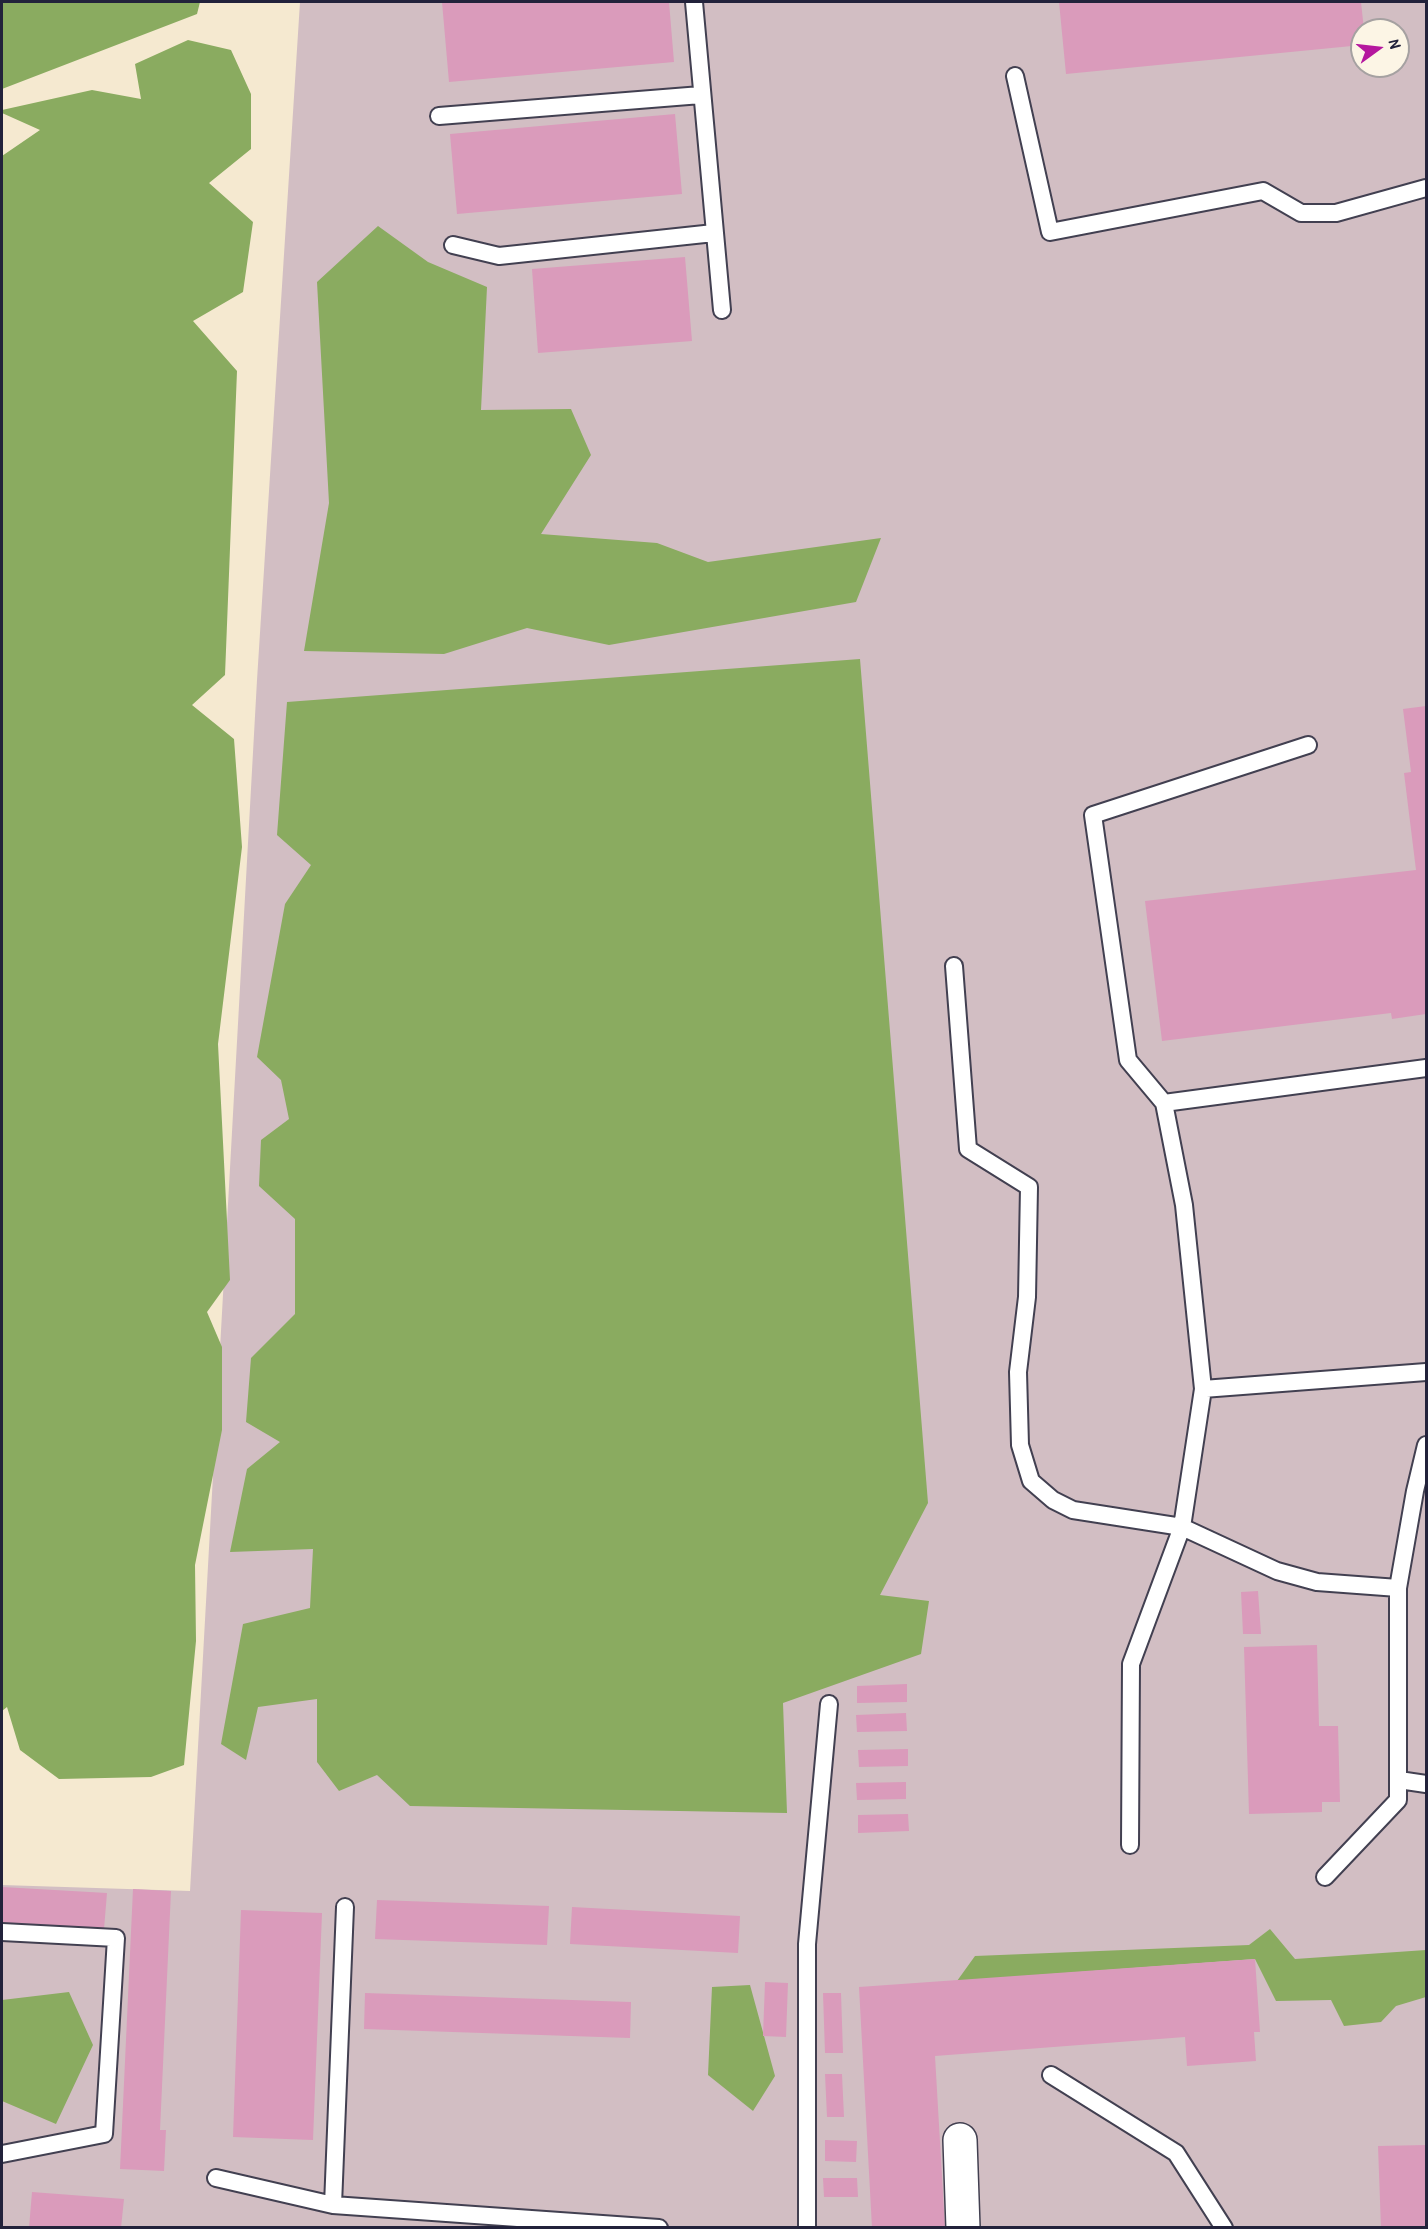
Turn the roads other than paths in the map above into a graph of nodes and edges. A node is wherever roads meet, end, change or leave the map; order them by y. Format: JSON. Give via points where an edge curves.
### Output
{"nodes":[{"id":1,"x":694,"y":2,"type":"edge"},
{"id":2,"x":1016,"y":76,"type":"dead end"},
{"id":3,"x":701,"y":95,"type":"junction"},
{"id":4,"x":439,"y":116,"type":"dead end"},
{"id":5,"x":1426,"y":188,"type":"edge"},
{"id":6,"x":714,"y":233,"type":"junction"},
{"id":7,"x":453,"y":245,"type":"dead end"},
{"id":8,"x":722,"y":310,"type":"dead end"},
{"id":9,"x":1308,"y":745,"type":"dead end"},
{"id":10,"x":954,"y":966,"type":"dead end"},
{"id":11,"x":1426,"y":1068,"type":"edge"},
{"id":12,"x":1164,"y":1103,"type":"junction"},
{"id":13,"x":1426,"y":1372,"type":"edge"},
{"id":14,"x":1203,"y":1389,"type":"junction"},
{"id":15,"x":1426,"y":1445,"type":"edge"},
{"id":16,"x":1182,"y":1527,"type":"junction"},
{"id":17,"x":1398,"y":1588,"type":"junction"},
{"id":18,"x":829,"y":1704,"type":"dead end"},
{"id":19,"x":1399,"y":1780,"type":"junction"},
{"id":20,"x":1426,"y":1784,"type":"edge"},
{"id":21,"x":1130,"y":1845,"type":"dead end"},
{"id":22,"x":1325,"y":1877,"type":"dead end"},
{"id":23,"x":345,"y":1906,"type":"dead end"},
{"id":24,"x":2,"y":1932,"type":"edge"},
{"id":25,"x":1052,"y":2075,"type":"dead end"},
{"id":26,"x":960,"y":2140,"type":"dead end"},
{"id":27,"x":2,"y":2154,"type":"edge"},
{"id":28,"x":216,"y":2178,"type":"dead end"},
{"id":29,"x":333,"y":2205,"type":"junction"},
{"id":30,"x":659,"y":2228,"type":"edge"},
{"id":31,"x":807,"y":2228,"type":"edge"},
{"id":32,"x":963,"y":2228,"type":"edge"},
{"id":33,"x":1224,"y":2228,"type":"edge"}],
"edges":[{"from":1,"to":3,"type":"lane"},
{"from":2,"to":5,"type":"lane","via":[[1050,232],[1263,191],[1301,213],[1336,213]]},
{"from":3,"to":4,"type":"lane"},
{"from":3,"to":6,"type":"lane"},
{"from":6,"to":7,"type":"lane","via":[[499,256]]},
{"from":6,"to":8,"type":"lane"},
{"from":9,"to":12,"type":"lane","via":[[1093,815],[1128,1059]]},
{"from":10,"to":16,"type":"lane","via":[[968,1149],[1029,1187],[1027,1297],[1018,1372],[1020,1445],[1031,1481],[1053,1500],[1073,1510]]},
{"from":11,"to":12,"type":"lane"},
{"from":12,"to":14,"type":"lane","via":[[1184,1205]]},
{"from":13,"to":14,"type":"lane"},
{"from":14,"to":16,"type":"lane"},
{"from":15,"to":17,"type":"lane"},
{"from":16,"to":17,"type":"lane","via":[[1277,1571],[1317,1582]]},
{"from":16,"to":21,"type":"lane","via":[[1131,1664]]},
{"from":17,"to":19,"type":"lane"},
{"from":18,"to":31,"type":"lane","via":[[807,1944]]},
{"from":19,"to":20,"type":"lane"},
{"from":19,"to":22,"type":"lane","via":[[1398,1800]]},
{"from":23,"to":29,"type":"lane"},
{"from":24,"to":27,"type":"lane","via":[[116,1938],[104,2134]]},
{"from":25,"to":33,"type":"lane","via":[[1176,2153]]},
{"from":26,"to":32,"type":"street"},
{"from":28,"to":29,"type":"lane"},
{"from":29,"to":30,"type":"lane"}]}
